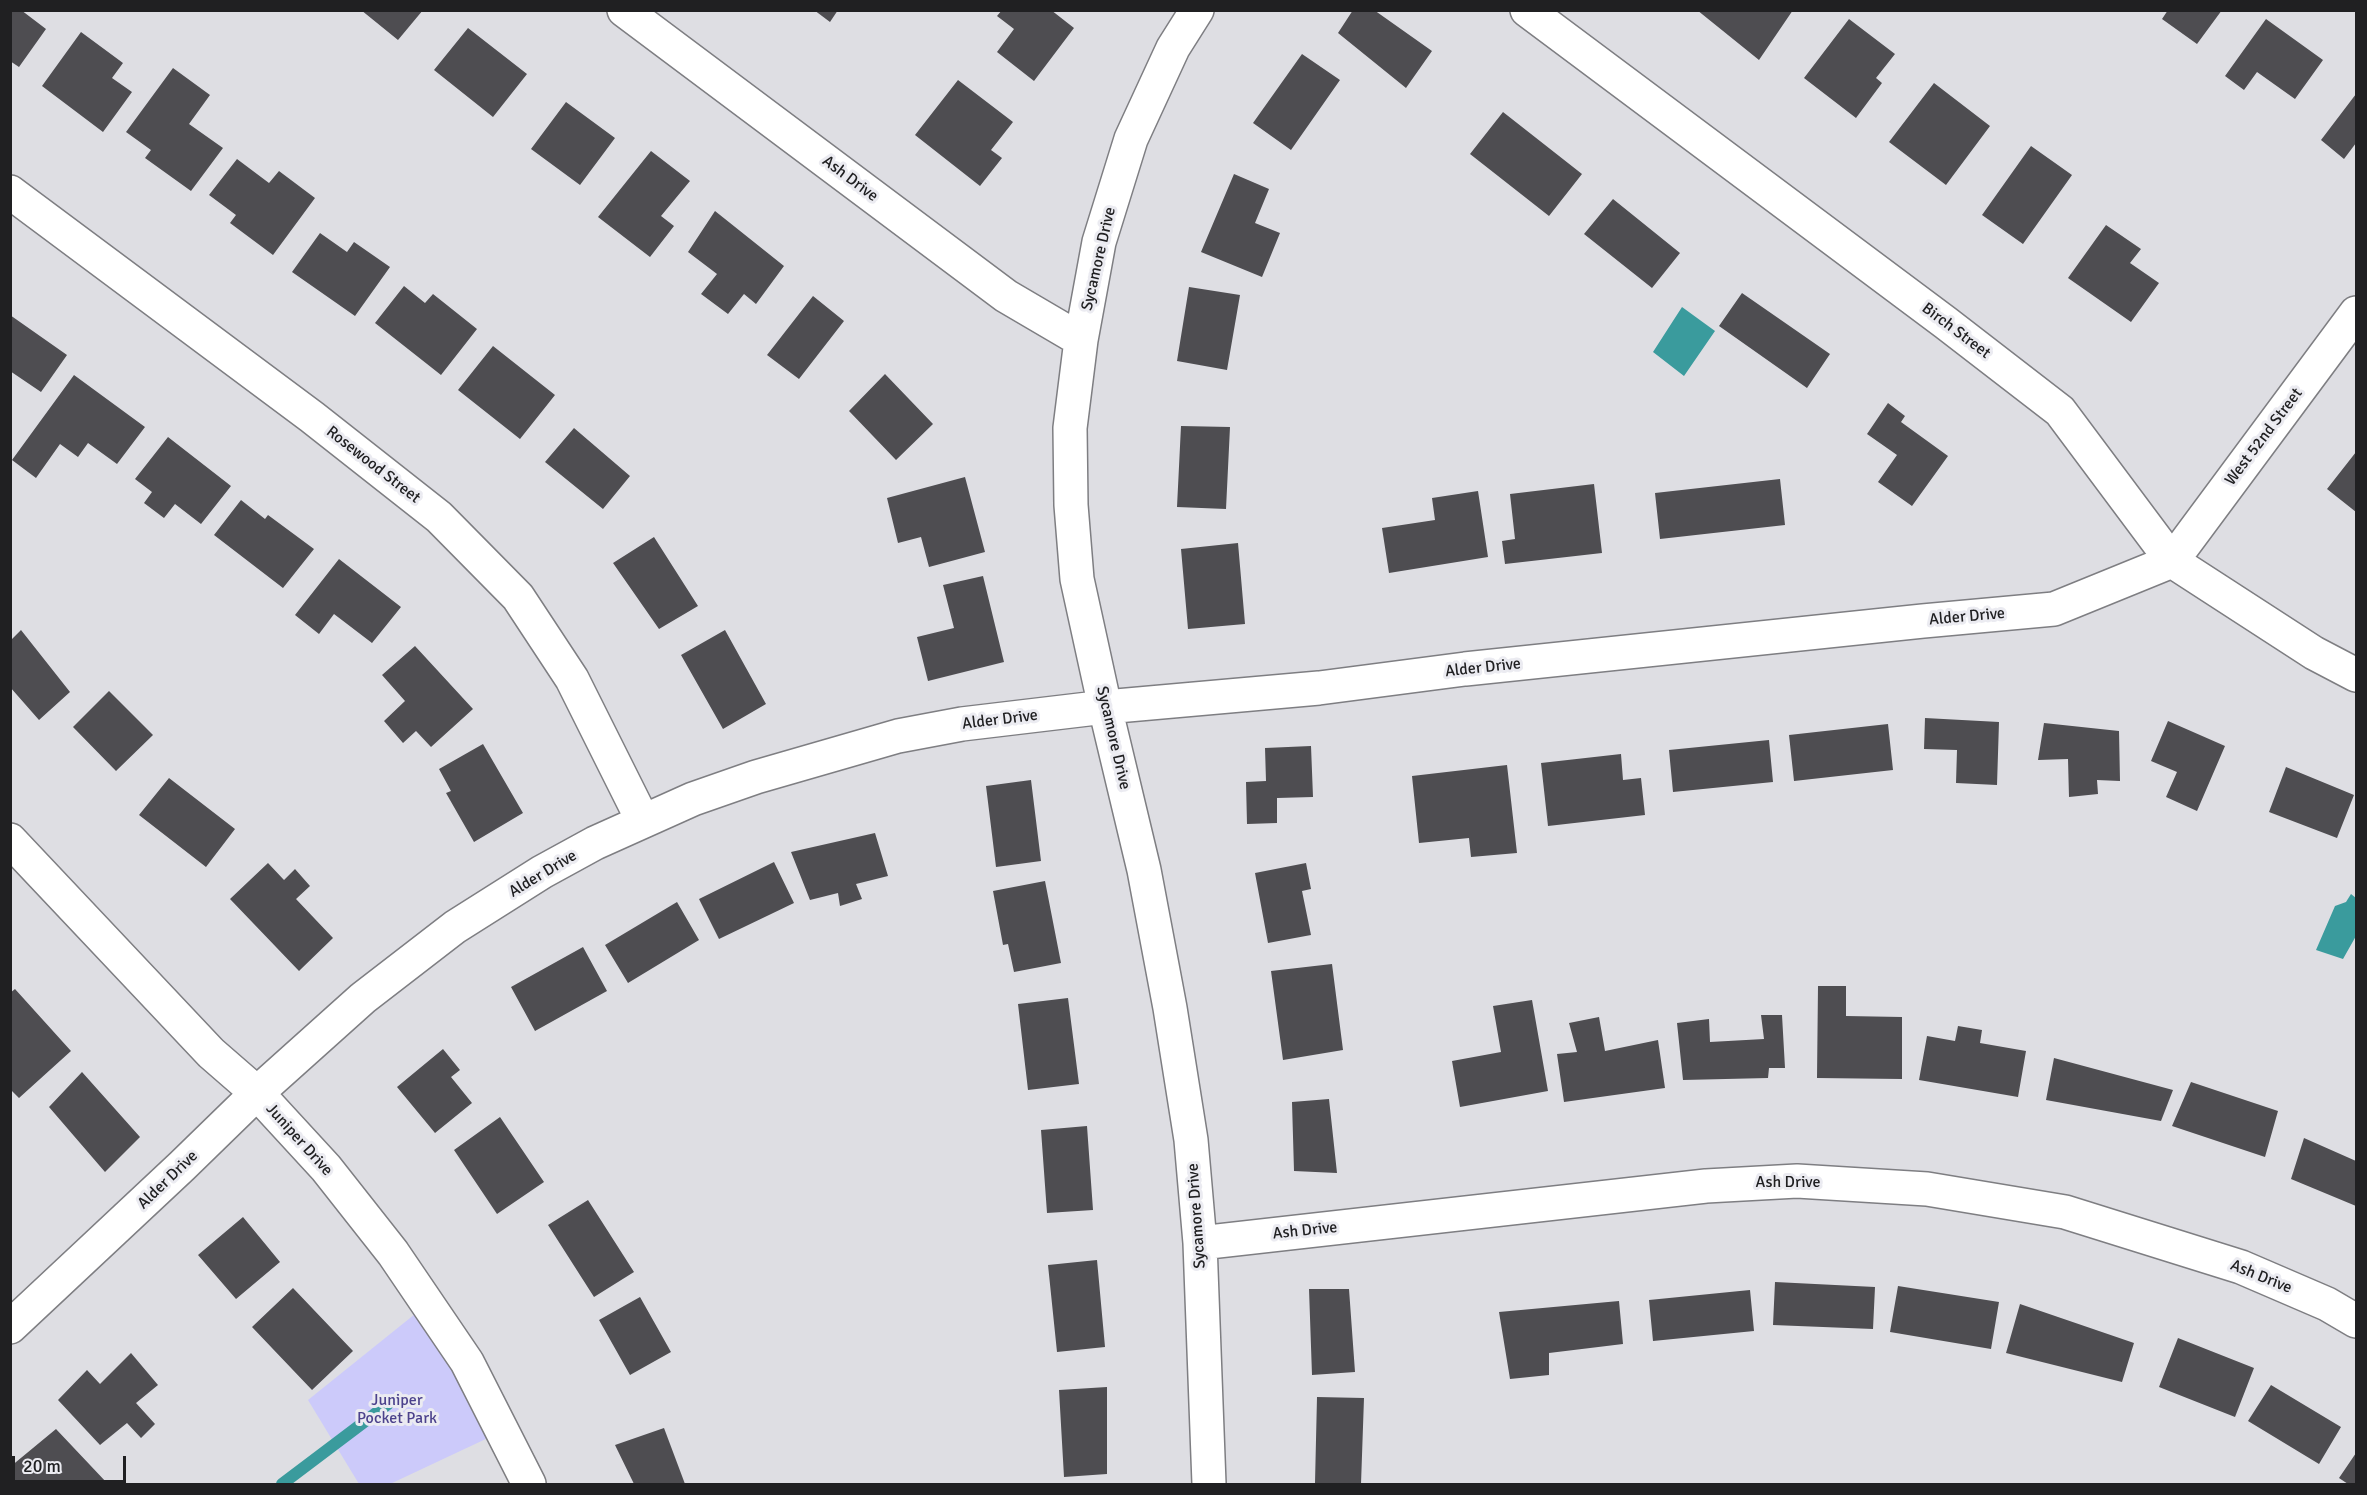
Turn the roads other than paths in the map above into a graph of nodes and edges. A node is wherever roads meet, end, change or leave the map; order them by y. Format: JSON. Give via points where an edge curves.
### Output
{"nodes":[{"id":1,"x":624,"y":10,"type":"edge"},
{"id":2,"x":1197,"y":10,"type":"edge"},
{"id":3,"x":1527,"y":10,"type":"edge"},
{"id":4,"x":10,"y":192,"type":"edge"},
{"id":5,"x":2356,"y":313,"type":"edge"},
{"id":6,"x":1081,"y":340,"type":"junction"},
{"id":7,"x":2172,"y":561,"type":"junction"},
{"id":8,"x":2356,"y":675,"type":"edge"},
{"id":9,"x":1105,"y":707,"type":"junction"},
{"id":10,"x":644,"y":821,"type":"junction"},
{"id":11,"x":10,"y":840,"type":"edge"},
{"id":12,"x":256,"y":1093,"type":"junction"},
{"id":13,"x":1200,"y":1243,"type":"junction"},
{"id":14,"x":2356,"y":1322,"type":"edge"},
{"id":15,"x":10,"y":1327,"type":"edge"},
{"id":16,"x":529,"y":1485,"type":"edge"},
{"id":17,"x":1209,"y":1485,"type":"edge"}],
"edges":[{"from":1,"to":6,"type":"street","name":"Ash Drive","via":[[1006,296]]},
{"from":2,"to":6,"type":"street","name":"Sycamore Drive","via":[[1173,48],[1131,139],[1100,242]]},
{"from":3,"to":7,"type":"street","name":"Birch Street","via":[[2060,411]]},
{"from":4,"to":10,"type":"street","name":"Rosewood Street","via":[[440,517],[518,597],[572,678]]},
{"from":5,"to":7,"type":"street","name":"West 52nd Street"},
{"from":6,"to":9,"type":"street","name":"Sycamore Drive","via":[[1070,428],[1071,505],[1077,579]]},
{"from":7,"to":8,"type":"street","name":"Birch Street","via":[[2314,653]]},
{"from":7,"to":9,"type":"street","name":"Alder Drive","via":[[2054,609],[1319,688]]},
{"from":9,"to":10,"type":"street","name":"Alder Drive","via":[[962,724],[898,736],[756,777]]},
{"from":9,"to":13,"type":"street","name":"Sycamore Drive","via":[[1144,870],[1170,1008],[1191,1140]]},
{"from":10,"to":12,"type":"street","name":"Alder Drive","via":[[542,872],[455,927],[363,998]]},
{"from":11,"to":12,"type":"street","name":"Juniper Drive","via":[[211,1053]]},
{"from":12,"to":15,"type":"street","name":"Alder Drive"},
{"from":12,"to":16,"type":"street","name":"Juniper Drive","via":[[326,1168],[393,1253],[467,1362]]},
{"from":13,"to":14,"type":"street","name":"Ash Drive","via":[[1706,1186],[1797,1181],[1927,1189],[2065,1212],[2241,1267],[2327,1304]]},
{"from":13,"to":17,"type":"street","name":"Sycamore Drive"}]}
